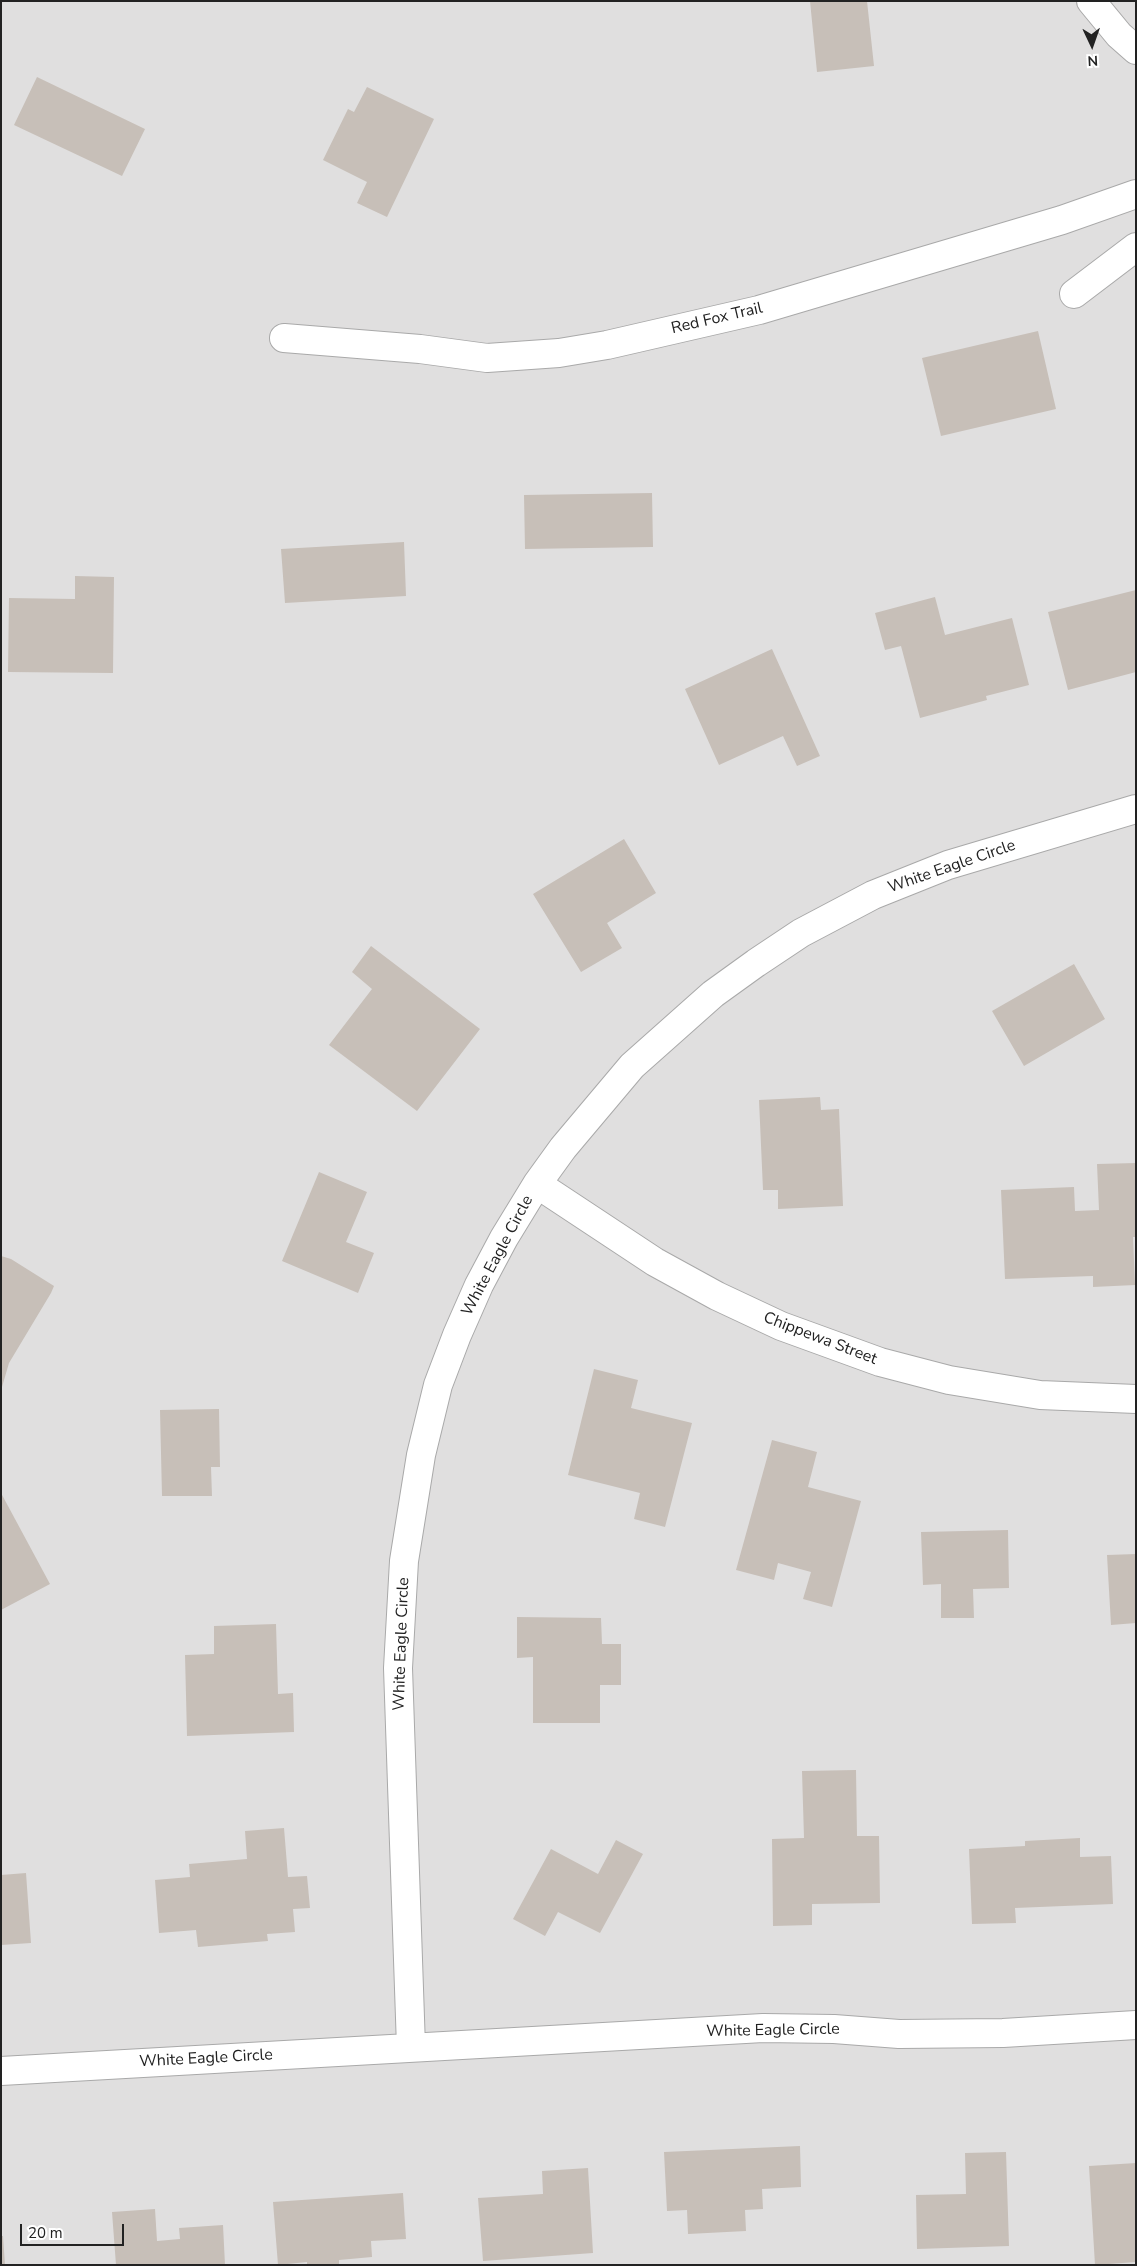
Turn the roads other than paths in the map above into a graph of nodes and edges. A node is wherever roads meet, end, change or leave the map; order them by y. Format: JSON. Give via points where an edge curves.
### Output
{"nodes":[{"id":1,"x":1091,"y":1,"type":"edge"},
{"id":2,"x":1136,"y":50,"type":"edge"},
{"id":3,"x":1136,"y":194,"type":"edge"},
{"id":4,"x":1136,"y":247,"type":"edge"},
{"id":5,"x":1074,"y":294,"type":"dead end"},
{"id":6,"x":284,"y":338,"type":"dead end"},
{"id":7,"x":1136,"y":810,"type":"edge"},
{"id":8,"x":537,"y":1184,"type":"junction"},
{"id":9,"x":1136,"y":1399,"type":"edge"},
{"id":10,"x":1136,"y":2025,"type":"edge"},
{"id":11,"x":411,"y":2047,"type":"junction"},
{"id":12,"x":1,"y":2071,"type":"edge"}],
"edges":[{"from":1,"to":2,"type":"street"},
{"from":3,"to":6,"type":"street","name":"Red Fox Trail","via":[[1062,220],[758,310],[569,352],[487,358]]},
{"from":4,"to":5,"type":"street"},
{"from":7,"to":8,"type":"street","name":"White Eagle Circle","via":[[948,865],[873,895],[801,933],[713,994],[632,1066],[596,1106]]},
{"from":8,"to":9,"type":"street","name":"Chippewa Street","via":[[655,1262],[717,1296],[781,1326],[871,1359],[949,1380],[1040,1395]]},
{"from":8,"to":11,"type":"street","name":"White Eagle Circle","via":[[479,1285],[438,1385],[404,1561],[398,1668]]},
{"from":10,"to":11,"type":"street","name":"White Eagle Circle","via":[[1003,2033],[899,2034],[763,2028]]},
{"from":11,"to":12,"type":"street","name":"White Eagle Circle"}]}
